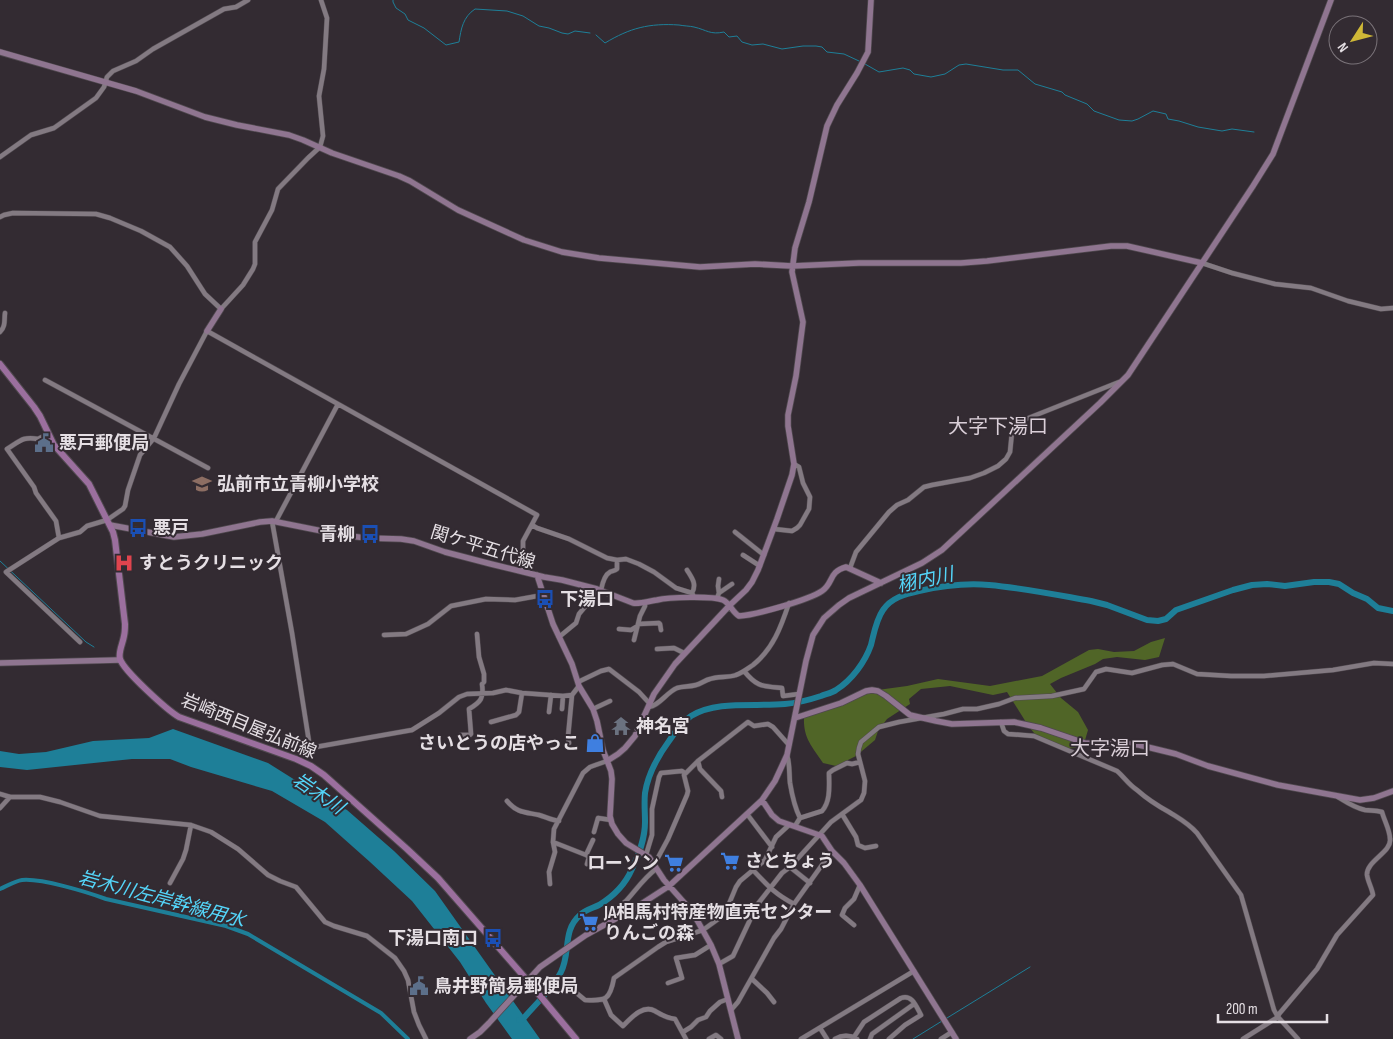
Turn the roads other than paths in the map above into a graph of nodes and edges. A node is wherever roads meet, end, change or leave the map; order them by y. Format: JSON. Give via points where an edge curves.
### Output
{"nodes":[{"id":1,"x":248,"y":0,"type":"edge"},
{"id":2,"x":321,"y":0,"type":"edge"},
{"id":3,"x":871,"y":0,"type":"edge"},
{"id":4,"x":1331,"y":0,"type":"edge"},
{"id":5,"x":0,"y":52,"type":"edge"},
{"id":6,"x":105,"y":82,"type":"junction"},
{"id":7,"x":320,"y":147,"type":"junction"},
{"id":8,"x":0,"y":157,"type":"edge"},
{"id":9,"x":0,"y":218,"type":"edge"},
{"id":10,"x":1202,"y":264,"type":"junction"},
{"id":11,"x":792,"y":266,"type":"junction"},
{"id":12,"x":1393,"y":308,"type":"edge"},
{"id":13,"x":221,"y":309,"type":"junction"},
{"id":14,"x":5,"y":313,"type":"dead end"},
{"id":15,"x":206,"y":331,"type":"junction"},
{"id":16,"x":0,"y":332,"type":"edge"},
{"id":17,"x":0,"y":364,"type":"edge"},
{"id":18,"x":46,"y":380,"type":"dead end"},
{"id":19,"x":1122,"y":381,"type":"junction"},
{"id":20,"x":338,"y":404,"type":"junction"},
{"id":21,"x":48,"y":434,"type":"junction"},
{"id":22,"x":154,"y":438,"type":"junction"},
{"id":23,"x":794,"y":464,"type":"junction"},
{"id":24,"x":208,"y":468,"type":"dead end"},
{"id":25,"x":274,"y":521,"type":"junction"},
{"id":26,"x":109,"y":522,"type":"junction"},
{"id":27,"x":532,"y":525,"type":"junction"},
{"id":28,"x":774,"y":529,"type":"junction"},
{"id":29,"x":735,"y":532,"type":"dead end"},
{"id":30,"x":59,"y":538,"type":"junction"},
{"id":31,"x":743,"y":555,"type":"dead end"},
{"id":32,"x":764,"y":555,"type":"junction"},
{"id":33,"x":618,"y":560,"type":"junction"},
{"id":34,"x":760,"y":566,"type":"junction"},
{"id":35,"x":850,"y":568,"type":"junction"},
{"id":36,"x":687,"y":570,"type":"dead end"},
{"id":37,"x":523,"y":572,"type":"junction"},
{"id":38,"x":537,"y":575,"type":"junction"},
{"id":39,"x":719,"y":579,"type":"dead end"},
{"id":40,"x":881,"y":583,"type":"junction"},
{"id":41,"x":732,"y":584,"type":"dead end"},
{"id":42,"x":599,"y":590,"type":"junction"},
{"id":43,"x":543,"y":595,"type":"junction"},
{"id":44,"x":693,"y":595,"type":"junction"},
{"id":45,"x":718,"y":595,"type":"junction"},
{"id":46,"x":645,"y":602,"type":"junction"},
{"id":47,"x":789,"y":603,"type":"junction"},
{"id":48,"x":730,"y":605,"type":"junction"},
{"id":49,"x":638,"y":625,"type":"junction"},
{"id":50,"x":619,"y":629,"type":"dead end"},
{"id":51,"x":661,"y":630,"type":"dead end"},
{"id":52,"x":477,"y":634,"type":"dead end"},
{"id":53,"x":384,"y":635,"type":"dead end"},
{"id":54,"x":559,"y":636,"type":"junction"},
{"id":55,"x":634,"y":640,"type":"dead end"},
{"id":56,"x":80,"y":642,"type":"dead end"},
{"id":57,"x":657,"y":649,"type":"dead end"},
{"id":58,"x":684,"y":653,"type":"junction"},
{"id":59,"x":120,"y":660,"type":"junction"},
{"id":60,"x":0,"y":663,"type":"edge"},
{"id":61,"x":1393,"y":664,"type":"edge"},
{"id":62,"x":744,"y":671,"type":"junction"},
{"id":63,"x":578,"y":684,"type":"junction"},
{"id":64,"x":522,"y":693,"type":"junction"},
{"id":65,"x":483,"y":694,"type":"junction"},
{"id":66,"x":551,"y":695,"type":"junction"},
{"id":67,"x":572,"y":695,"type":"junction"},
{"id":68,"x":563,"y":696,"type":"junction"},
{"id":69,"x":799,"y":696,"type":"junction"},
{"id":70,"x":610,"y":700,"type":"dead end"},
{"id":71,"x":649,"y":706,"type":"junction"},
{"id":72,"x":593,"y":708,"type":"junction"},
{"id":73,"x":562,"y":709,"type":"dead end"},
{"id":74,"x":549,"y":712,"type":"dead end"},
{"id":75,"x":795,"y":718,"type":"junction"},
{"id":76,"x":921,"y":718,"type":"junction"},
{"id":77,"x":491,"y":722,"type":"dead end"},
{"id":78,"x":1001,"y":722,"type":"junction"},
{"id":79,"x":461,"y":735,"type":"dead end"},
{"id":80,"x":569,"y":743,"type":"dead end"},
{"id":81,"x":789,"y":745,"type":"junction"},
{"id":82,"x":787,"y":755,"type":"junction"},
{"id":83,"x":607,"y":761,"type":"junction"},
{"id":84,"x":698,"y":761,"type":"junction"},
{"id":85,"x":860,"y":762,"type":"junction"},
{"id":86,"x":685,"y":773,"type":"junction"},
{"id":87,"x":1393,"y":791,"type":"edge"},
{"id":88,"x":0,"y":794,"type":"edge"},
{"id":89,"x":1334,"y":795,"type":"junction"},
{"id":90,"x":722,"y":796,"type":"dead end"},
{"id":91,"x":10,"y":797,"type":"junction"},
{"id":92,"x":762,"y":800,"type":"junction"},
{"id":93,"x":507,"y":801,"type":"dead end"},
{"id":94,"x":0,"y":808,"type":"edge"},
{"id":95,"x":747,"y":814,"type":"junction"},
{"id":96,"x":842,"y":814,"type":"junction"},
{"id":97,"x":800,"y":818,"type":"junction"},
{"id":98,"x":610,"y":820,"type":"junction"},
{"id":99,"x":558,"y":821,"type":"junction"},
{"id":100,"x":191,"y":825,"type":"junction"},
{"id":101,"x":792,"y":825,"type":"junction"},
{"id":102,"x":594,"y":832,"type":"dead end"},
{"id":103,"x":819,"y":834,"type":"junction"},
{"id":104,"x":593,"y":840,"type":"dead end"},
{"id":105,"x":553,"y":842,"type":"junction"},
{"id":106,"x":876,"y":846,"type":"dead end"},
{"id":107,"x":772,"y":847,"type":"junction"},
{"id":108,"x":832,"y":851,"type":"junction"},
{"id":109,"x":586,"y":855,"type":"junction"},
{"id":110,"x":646,"y":855,"type":"junction"},
{"id":111,"x":587,"y":864,"type":"dead end"},
{"id":112,"x":655,"y":867,"type":"junction"},
{"id":113,"x":790,"y":867,"type":"junction"},
{"id":114,"x":753,"y":870,"type":"junction"},
{"id":115,"x":170,"y":883,"type":"dead end"},
{"id":116,"x":810,"y":883,"type":"junction"},
{"id":117,"x":550,"y":884,"type":"dead end"},
{"id":118,"x":860,"y":885,"type":"junction"},
{"id":119,"x":669,"y":886,"type":"junction"},
{"id":120,"x":769,"y":888,"type":"junction"},
{"id":121,"x":794,"y":904,"type":"junction"},
{"id":122,"x":614,"y":920,"type":"junction"},
{"id":123,"x":854,"y":925,"type":"dead end"},
{"id":124,"x":703,"y":930,"type":"junction"},
{"id":125,"x":711,"y":945,"type":"junction"},
{"id":126,"x":719,"y":964,"type":"junction"},
{"id":127,"x":914,"y":971,"type":"junction"},
{"id":128,"x":752,"y":979,"type":"junction"},
{"id":129,"x":562,"y":981,"type":"dead end"},
{"id":130,"x":524,"y":983,"type":"junction"},
{"id":131,"x":668,"y":983,"type":"dead end"},
{"id":132,"x":728,"y":999,"type":"junction"},
{"id":133,"x":604,"y":1000,"type":"junction"},
{"id":134,"x":774,"y":1002,"type":"dead end"},
{"id":135,"x":914,"y":1004,"type":"junction"},
{"id":136,"x":731,"y":1010,"type":"junction"},
{"id":137,"x":1278,"y":1017,"type":"junction"},
{"id":138,"x":820,"y":1028,"type":"junction"},
{"id":139,"x":683,"y":1032,"type":"junction"},
{"id":140,"x":952,"y":1032,"type":"junction"},
{"id":141,"x":856,"y":1038,"type":"edge"},
{"id":142,"x":426,"y":1039,"type":"edge"},
{"id":143,"x":472,"y":1039,"type":"edge"},
{"id":144,"x":576,"y":1039,"type":"edge"},
{"id":145,"x":686,"y":1039,"type":"edge"},
{"id":146,"x":709,"y":1039,"type":"edge"},
{"id":147,"x":720,"y":1039,"type":"edge"},
{"id":148,"x":738,"y":1039,"type":"edge"},
{"id":149,"x":801,"y":1039,"type":"edge"},
{"id":150,"x":827,"y":1039,"type":"edge"},
{"id":151,"x":835,"y":1039,"type":"edge"},
{"id":152,"x":870,"y":1039,"type":"edge"},
{"id":153,"x":889,"y":1039,"type":"edge"},
{"id":154,"x":941,"y":1039,"type":"edge"},
{"id":155,"x":956,"y":1039,"type":"edge"},
{"id":156,"x":1243,"y":1039,"type":"edge"},
{"id":157,"x":1298,"y":1039,"type":"edge"}],
"edges":[{"from":1,"to":6,"type":"street","via":[[113,71]]},
{"from":2,"to":7,"type":"street","via":[[327,18],[319,96],[323,136]]},
{"from":3,"to":11,"type":"street","via":[[868,52],[827,126]]},
{"from":4,"to":10,"type":"street","via":[[1273,154]]},
{"from":5,"to":6,"type":"street"},
{"from":6,"to":7,"type":"street","via":[[205,117],[290,135]]},
{"from":6,"to":8,"type":"street","via":[[96,98],[54,128],[31,135]]},
{"from":7,"to":11,"type":"street","via":[[399,176],[482,222],[562,252],[700,267]]},
{"from":7,"to":13,"type":"street","via":[[278,190],[272,210],[255,242],[253,269]]},
{"from":9,"to":13,"type":"street","via":[[13,213],[96,214],[110,218],[170,247]]},
{"from":10,"to":11,"type":"street","via":[[1127,246],[1112,246],[987,261]]},
{"from":10,"to":12,"type":"street","via":[[1275,284],[1311,288],[1381,309]]},
{"from":10,"to":19,"type":"street"},
{"from":11,"to":23,"type":"street","via":[[803,322],[788,415]]},
{"from":13,"to":15,"type":"street"},
{"from":14,"to":16,"type":"street","via":[[6,321]]},
{"from":15,"to":20,"type":"street"},
{"from":15,"to":22,"type":"street"},
{"from":17,"to":21,"type":"main road","via":[[34,407]]},
{"from":18,"to":22,"type":"street"},
{"from":19,"to":35,"type":"street","via":[[1021,420],[1012,432],[1010,452],[998,466],[970,478],[924,487],[897,505],[856,552]]},
{"from":19,"to":40,"type":"street","via":[[956,538],[930,558]]},
{"from":20,"to":25,"type":"street"},
{"from":20,"to":27,"type":"street","via":[[537,515]]},
{"from":21,"to":26,"type":"main road","via":[[57,450],[89,484]]},
{"from":21,"to":30,"type":"street","via":[[38,439],[23,439],[7,449],[56,522]]},
{"from":22,"to":24,"type":"street"},
{"from":22,"to":26,"type":"street","via":[[140,455],[125,506]]},
{"from":23,"to":28,"type":"street"},
{"from":23,"to":28,"type":"street","via":[[799,467],[810,497],[809,509],[800,525],[792,531]]},
{"from":25,"to":26,"type":"street","name":"関ケ平五代線","via":[[174,537]]},
{"from":25,"to":37,"type":"street","name":"関ケ平五代線","via":[[342,535],[401,538]]},
{"from":25,"to":65,"type":"street","via":[[310,748],[412,730],[459,696]]},
{"from":26,"to":30,"type":"street","via":[[87,526],[80,532]]},
{"from":26,"to":59,"type":"main road","via":[[115,540],[125,624]]},
{"from":27,"to":33,"type":"street","via":[[606,558]]},
{"from":27,"to":37,"type":"street","via":[[523,541]]},
{"from":28,"to":32,"type":"street"},
{"from":29,"to":32,"type":"street"},
{"from":30,"to":56,"type":"street","via":[[6,572]]},
{"from":31,"to":34,"type":"street"},
{"from":32,"to":34,"type":"street"},
{"from":33,"to":42,"type":"street","via":[[617,570],[605,576]]},
{"from":33,"to":44,"type":"street","via":[[626,558],[639,564]]},
{"from":34,"to":48,"type":"street","via":[[746,590]]},
{"from":35,"to":40,"type":"street"},
{"from":35,"to":47,"type":"street","via":[[835,572],[823,590]]},
{"from":36,"to":44,"type":"street","via":[[694,582]]},
{"from":37,"to":38,"type":"street","name":"関ケ平五代線"},
{"from":38,"to":42,"type":"street"},
{"from":38,"to":43,"type":"street","name":"関ケ平五代線"},
{"from":39,"to":45,"type":"street"},
{"from":40,"to":69,"type":"street","via":[[860,592],[824,618],[809,646]]},
{"from":41,"to":45,"type":"street"},
{"from":42,"to":46,"type":"street","via":[[633,603]]},
{"from":42,"to":54,"type":"street","via":[[579,614],[576,623]]},
{"from":43,"to":53,"type":"street","via":[[515,600],[486,599],[451,606],[428,624],[406,634]]},
{"from":43,"to":54,"type":"street","name":"関ケ平五代線"},
{"from":44,"to":45,"type":"street"},
{"from":44,"to":46,"type":"street"},
{"from":45,"to":48,"type":"street"},
{"from":46,"to":49,"type":"street"},
{"from":47,"to":48,"type":"street","via":[[743,616],[736,614]]},
{"from":47,"to":62,"type":"street","via":[[778,634],[763,656]]},
{"from":48,"to":58,"type":"street"},
{"from":49,"to":50,"type":"street","via":[[631,630]]},
{"from":49,"to":51,"type":"street","via":[[659,623]]},
{"from":49,"to":55,"type":"street"},
{"from":52,"to":65,"type":"street","via":[[484,674]]},
{"from":54,"to":63,"type":"street","name":"関ケ平五代線"},
{"from":57,"to":58,"type":"street","via":[[674,648]]},
{"from":58,"to":71,"type":"street"},
{"from":59,"to":60,"type":"street"},
{"from":59,"to":130,"type":"main road","name":"岩崎西目屋弘前線","via":[[151,694],[179,717],[296,759],[324,775],[438,878]]},
{"from":61,"to":76,"type":"street","via":[[1374,663],[1264,676],[1197,674],[1173,664],[1132,673],[1106,669],[1096,672],[1084,689],[1052,696],[1015,698],[977,709],[963,708]]},
{"from":62,"to":69,"type":"street","via":[[760,686],[782,688],[783,696]]},
{"from":62,"to":71,"type":"street","via":[[677,688]]},
{"from":63,"to":67,"type":"street"},
{"from":63,"to":71,"type":"street","via":[[608,669],[639,692]]},
{"from":63,"to":72,"type":"street","name":"関ケ平五代線"},
{"from":64,"to":65,"type":"street","via":[[506,690]]},
{"from":64,"to":66,"type":"street"},
{"from":64,"to":77,"type":"street","via":[[516,715]]},
{"from":65,"to":79,"type":"street","via":[[478,704],[469,709],[471,734]]},
{"from":66,"to":68,"type":"street"},
{"from":66,"to":74,"type":"street"},
{"from":67,"to":68,"type":"street"},
{"from":67,"to":80,"type":"street"},
{"from":68,"to":73,"type":"street"},
{"from":69,"to":75,"type":"street"},
{"from":70,"to":72,"type":"street"},
{"from":71,"to":83,"type":"street","via":[[635,736]]},
{"from":72,"to":83,"type":"street","name":"関ケ平五代線"},
{"from":75,"to":76,"type":"street","via":[[872,690],[886,696],[910,715]]},
{"from":75,"to":81,"type":"street"},
{"from":76,"to":78,"type":"street","via":[[952,724]]},
{"from":76,"to":85,"type":"street","via":[[879,727],[861,742]]},
{"from":78,"to":89,"type":"street","via":[[1041,728],[1085,743],[1139,745],[1278,785]]},
{"from":78,"to":137,"type":"street","via":[[1008,734],[1034,736],[1117,771],[1135,789],[1197,833],[1241,895],[1271,1003]]},
{"from":81,"to":82,"type":"street"},
{"from":81,"to":84,"type":"street","via":[[768,724],[754,726],[748,722]]},
{"from":82,"to":92,"type":"street"},
{"from":82,"to":97,"type":"street","via":[[790,783]]},
{"from":83,"to":98,"type":"street","name":"関ケ平五代線","via":[[612,779]]},
{"from":83,"to":99,"type":"street","via":[[590,767],[583,774]]},
{"from":84,"to":86,"type":"street"},
{"from":84,"to":90,"type":"street","via":[[700,769]]},
{"from":85,"to":96,"type":"street","via":[[865,781],[864,793],[861,800]]},
{"from":85,"to":97,"type":"street","via":[[847,763],[829,773],[825,808]]},
{"from":86,"to":110,"type":"street","via":[[662,773],[659,777],[652,809],[652,835]]},
{"from":86,"to":112,"type":"street","via":[[687,795]]},
{"from":87,"to":89,"type":"street","via":[[1360,800]]},
{"from":88,"to":91,"type":"street"},
{"from":89,"to":137,"type":"street","via":[[1351,806],[1382,812],[1390,845],[1368,869],[1373,895],[1337,935],[1317,969]]},
{"from":91,"to":94,"type":"street"},
{"from":91,"to":100,"type":"street","via":[[46,799],[100,816]]},
{"from":92,"to":95,"type":"street"},
{"from":92,"to":101,"type":"street","via":[[779,821]]},
{"from":93,"to":99,"type":"street","via":[[522,813]]},
{"from":95,"to":107,"type":"street"},
{"from":95,"to":119,"type":"street"},
{"from":96,"to":103,"type":"street"},
{"from":96,"to":106,"type":"street","via":[[858,844],[865,848]]},
{"from":97,"to":101,"type":"street"},
{"from":98,"to":102,"type":"street","via":[[598,818]]},
{"from":98,"to":110,"type":"street","via":[[622,839]]},
{"from":99,"to":105,"type":"street"},
{"from":100,"to":115,"type":"street","via":[[183,859]]},
{"from":100,"to":142,"type":"street","via":[[211,832],[238,848],[280,882],[296,887],[325,922],[367,936],[395,958],[408,980],[414,1012]]},
{"from":101,"to":103,"type":"street"},
{"from":101,"to":107,"type":"street","via":[[776,837]]},
{"from":103,"to":108,"type":"street"},
{"from":103,"to":113,"type":"street"},
{"from":104,"to":109,"type":"street"},
{"from":105,"to":109,"type":"street"},
{"from":105,"to":117,"type":"street","via":[[555,852],[549,872]]},
{"from":107,"to":114,"type":"street","via":[[765,860]]},
{"from":108,"to":116,"type":"street"},
{"from":108,"to":118,"type":"street"},
{"from":109,"to":111,"type":"street","via":[[589,858]]},
{"from":110,"to":112,"type":"street"},
{"from":112,"to":119,"type":"street"},
{"from":112,"to":122,"type":"street","via":[[614,911]]},
{"from":113,"to":116,"type":"street"},
{"from":113,"to":120,"type":"street"},
{"from":114,"to":120,"type":"street"},
{"from":114,"to":124,"type":"street","via":[[740,881],[721,918]]},
{"from":116,"to":121,"type":"street"},
{"from":118,"to":123,"type":"street","via":[[842,915]]},
{"from":118,"to":127,"type":"street"},
{"from":119,"to":122,"type":"street"},
{"from":119,"to":124,"type":"street"},
{"from":120,"to":121,"type":"street"},
{"from":120,"to":126,"type":"street","via":[[757,905],[733,956]]},
{"from":121,"to":128,"type":"street"},
{"from":122,"to":130,"type":"street","via":[[556,955]]},
{"from":124,"to":125,"type":"street"},
{"from":124,"to":133,"type":"street","via":[[666,942],[614,978],[611,993]]},
{"from":125,"to":126,"type":"street"},
{"from":125,"to":131,"type":"street","via":[[695,955],[676,958],[682,978]]},
{"from":126,"to":132,"type":"street"},
{"from":127,"to":138,"type":"street"},
{"from":127,"to":140,"type":"street"},
{"from":128,"to":134,"type":"street"},
{"from":128,"to":136,"type":"street"},
{"from":129,"to":133,"type":"street","via":[[584,1000]]},
{"from":130,"to":143,"type":"street"},
{"from":130,"to":144,"type":"main road","name":"岩崎西目屋弘前線","via":[[534,990]]},
{"from":132,"to":136,"type":"street"},
{"from":132,"to":139,"type":"street"},
{"from":133,"to":139,"type":"street","via":[[611,1015],[623,1026],[636,1013],[652,1009],[674,1019]]},
{"from":135,"to":141,"type":"street","via":[[910,998],[901,998],[864,1022]]},
{"from":135,"to":152,"type":"street","via":[[872,1034]]},
{"from":135,"to":153,"type":"street","via":[[921,1015]]},
{"from":136,"to":148,"type":"street"},
{"from":137,"to":156,"type":"street"},
{"from":137,"to":157,"type":"street"},
{"from":138,"to":149,"type":"street"},
{"from":138,"to":150,"type":"street"},
{"from":139,"to":145,"type":"street"},
{"from":140,"to":154,"type":"street"},
{"from":140,"to":155,"type":"street"},
{"from":141,"to":151,"type":"street","via":[[843,1036]]},
{"from":146,"to":147,"type":"street","via":[[716,1035]]}]}
